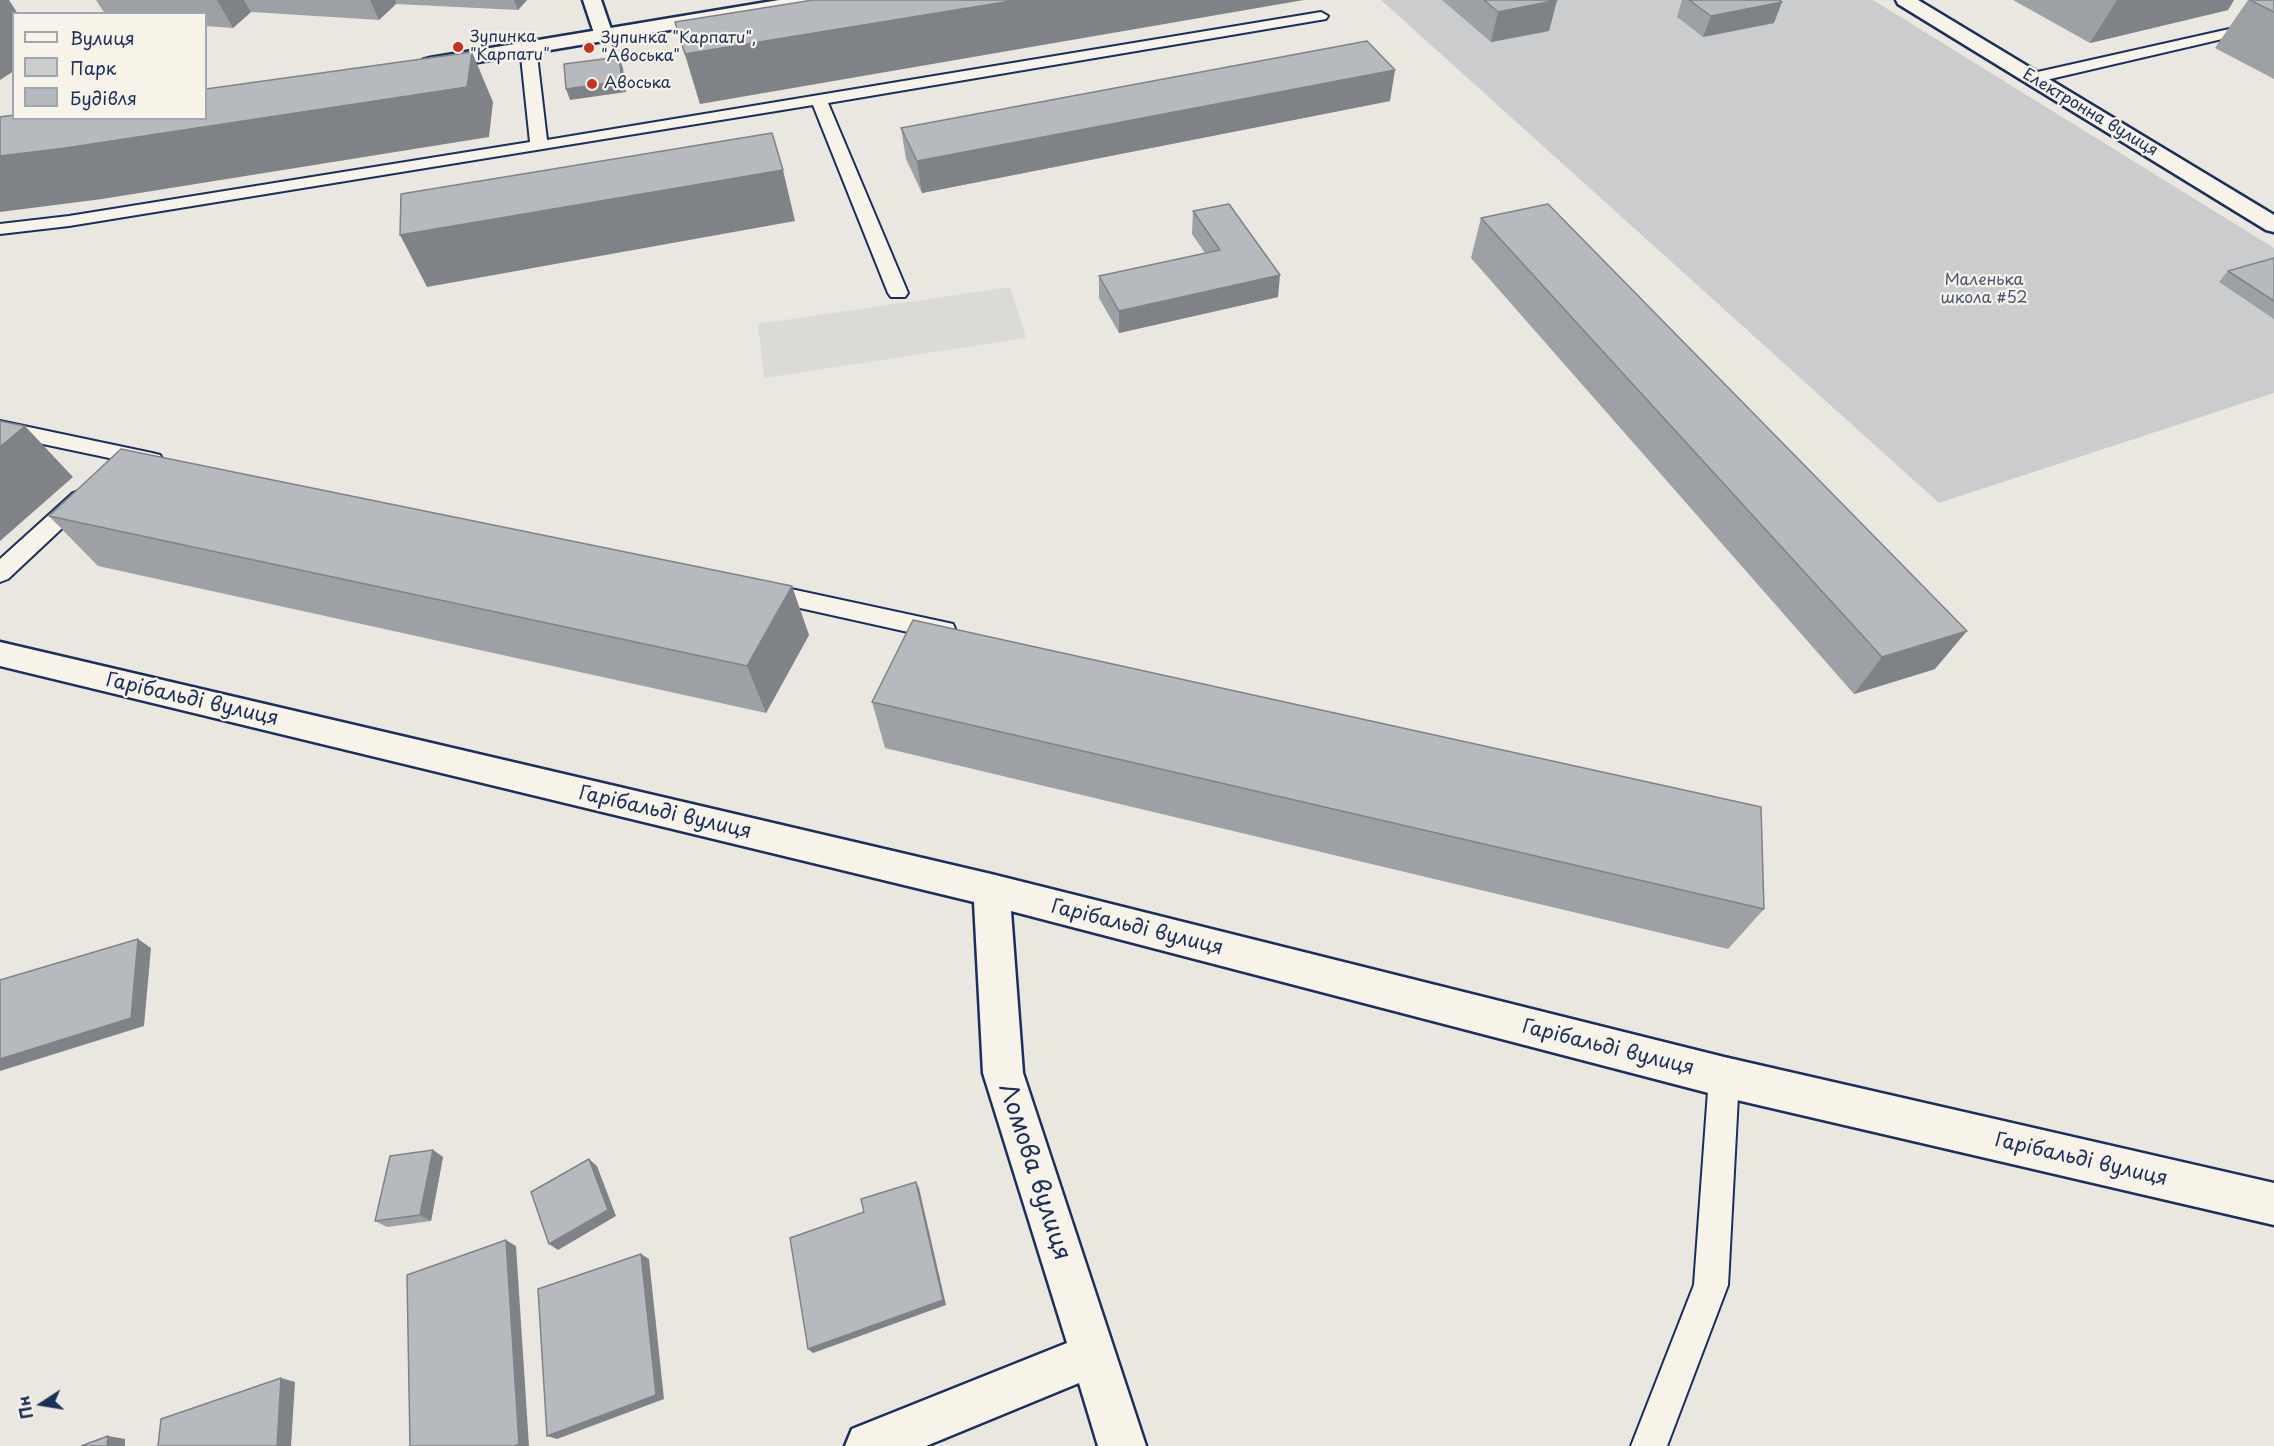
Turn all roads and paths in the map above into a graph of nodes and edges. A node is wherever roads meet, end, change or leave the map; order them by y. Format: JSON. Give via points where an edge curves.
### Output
{"nodes":[{"id":1,"x":592,"y":0,"type":"edge"},
{"id":2,"x":813,"y":0,"type":"edge"},
{"id":3,"x":1905,"y":0,"type":"edge"},
{"id":4,"x":1321,"y":16,"type":"dead end"},
{"id":5,"x":2274,"y":23,"type":"edge"},
{"id":6,"x":603,"y":35,"type":"junction"},
{"id":7,"x":528,"y":47,"type":"junction"},
{"id":8,"x":411,"y":67,"type":"edge"},
{"id":9,"x":2033,"y":78,"type":"junction"},
{"id":10,"x":818,"y":99,"type":"junction"},
{"id":11,"x":539,"y":146,"type":"junction"},
{"id":12,"x":2274,"y":225,"type":"edge"},
{"id":13,"x":0,"y":229,"type":"edge"},
{"id":14,"x":898,"y":293,"type":"dead end"},
{"id":15,"x":0,"y":428,"type":"edge"},
{"id":16,"x":173,"y":465,"type":"edge"},
{"id":17,"x":93,"y":486,"type":"edge"},
{"id":18,"x":0,"y":573,"type":"edge"},
{"id":19,"x":747,"y":589,"type":"edge"},
{"id":20,"x":969,"y":637,"type":"edge"},
{"id":21,"x":0,"y":654,"type":"edge"},
{"id":22,"x":991,"y":890,"type":"junction"},
{"id":23,"x":1724,"y":1077,"type":"junction"},
{"id":24,"x":2274,"y":1204,"type":"edge"},
{"id":25,"x":1093,"y":1355,"type":"junction"},
{"id":26,"x":869,"y":1446,"type":"edge"},
{"id":27,"x":1122,"y":1446,"type":"edge"},
{"id":28,"x":1649,"y":1446,"type":"edge"}],
"edges":[{"from":1,"to":6,"type":"street"},
{"from":2,"to":6,"type":"street"},
{"from":3,"to":9,"type":"street","name":"Електронна вулиця"},
{"from":4,"to":10,"type":"lane"},
{"from":5,"to":9,"type":"lane"},
{"from":6,"to":7,"type":"street"},
{"from":7,"to":8,"type":"street"},
{"from":7,"to":11,"type":"lane"},
{"from":9,"to":12,"type":"street","name":"Електронна вулиця"},
{"from":10,"to":11,"type":"lane"},
{"from":10,"to":14,"type":"lane"},
{"from":11,"to":13,"type":"lane","via":[[69,222]]},
{"from":15,"to":16,"type":"lane","via":[[118,463]]},
{"from":17,"to":18,"type":"lane"},
{"from":19,"to":20,"type":"lane"},
{"from":21,"to":22,"type":"street","name":"Гарібальді вулиця"},
{"from":22,"to":23,"type":"street","name":"Гарібальді вулиця"},
{"from":22,"to":25,"type":"street","name":"Ломова вулиця","via":[[1003,1073]]},
{"from":23,"to":24,"type":"street","name":"Гарібальді вулиця"},
{"from":23,"to":28,"type":"lane","via":[[1711,1285]]},
{"from":25,"to":26,"type":"street"},
{"from":25,"to":27,"type":"street","name":"Ломова вулиця"}]}
